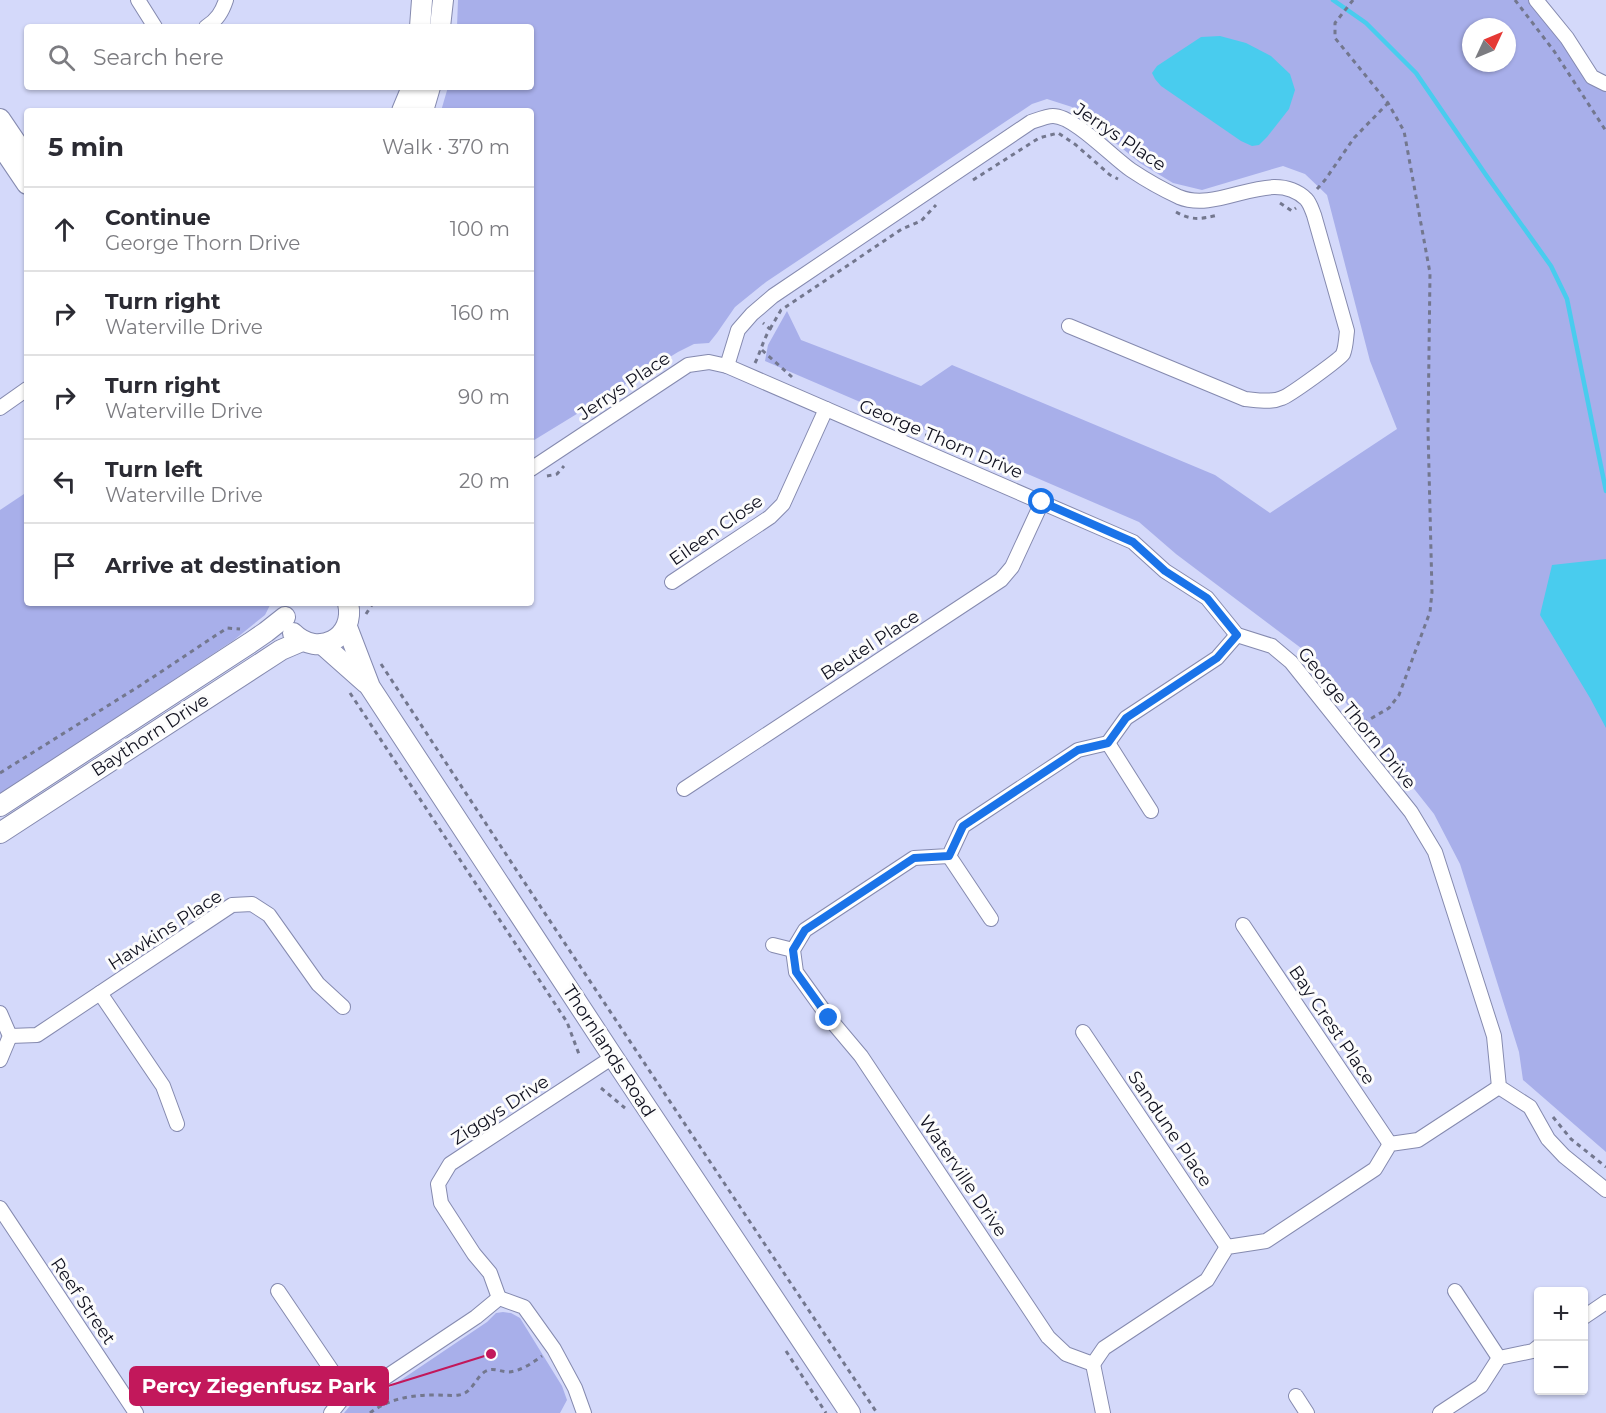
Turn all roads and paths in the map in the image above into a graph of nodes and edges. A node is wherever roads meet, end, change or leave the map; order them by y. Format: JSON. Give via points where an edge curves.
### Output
{"nodes":[{"id":1,"x":138,"y":0,"type":"edge"},
{"id":2,"x":226,"y":0,"type":"edge"},
{"id":3,"x":422,"y":0,"type":"edge"},
{"id":4,"x":442,"y":0,"type":"edge"},
{"id":5,"x":1353,"y":0,"type":"edge"},
{"id":6,"x":1515,"y":0,"type":"edge"},
{"id":7,"x":1536,"y":0,"type":"edge"},
{"id":8,"x":153,"y":24,"type":"edge"},
{"id":9,"x":211,"y":24,"type":"edge"},
{"id":10,"x":420,"y":24,"type":"edge"},
{"id":11,"x":440,"y":24,"type":"edge"},
{"id":12,"x":1606,"y":84,"type":"edge"},
{"id":13,"x":411,"y":90,"type":"edge"},
{"id":14,"x":429,"y":90,"type":"edge"},
{"id":15,"x":1388,"y":103,"type":"junction"},
{"id":16,"x":403,"y":108,"type":"edge"},
{"id":17,"x":424,"y":108,"type":"edge"},
{"id":18,"x":0,"y":119,"type":"edge"},
{"id":19,"x":1606,"y":131,"type":"edge"},
{"id":20,"x":0,"y":144,"type":"edge"},
{"id":21,"x":24,"y":155,"type":"edge"},
{"id":22,"x":24,"y":180,"type":"edge"},
{"id":23,"x":1119,"y":180,"type":"dead end"},
{"id":24,"x":969,"y":183,"type":"dead end"},
{"id":25,"x":1307,"y":200,"type":"junction"},
{"id":26,"x":1278,"y":201,"type":"dead end"},
{"id":27,"x":939,"y":202,"type":"dead end"},
{"id":28,"x":1176,"y":212,"type":"dead end"},
{"id":29,"x":1221,"y":214,"type":"dead end"},
{"id":30,"x":752,"y":314,"type":"junction"},
{"id":31,"x":1069,"y":326,"type":"dead end"},
{"id":32,"x":770,"y":329,"type":"junction"},
{"id":33,"x":727,"y":366,"type":"junction"},
{"id":34,"x":749,"y":376,"type":"junction"},
{"id":35,"x":24,"y":390,"type":"edge"},
{"id":36,"x":0,"y":408,"type":"edge"},
{"id":37,"x":826,"y":409,"type":"junction"},
{"id":38,"x":564,"y":465,"type":"dead end"},
{"id":39,"x":537,"y":474,"type":"edge"},
{"id":40,"x":1042,"y":502,"type":"junction"},
{"id":41,"x":672,"y":582,"type":"dead end"},
{"id":42,"x":348,"y":606,"type":"edge"},
{"id":43,"x":285,"y":610,"type":"edge"},
{"id":44,"x":346,"y":627,"type":"junction"},
{"id":45,"x":1237,"y":635,"type":"junction"},
{"id":46,"x":302,"y":641,"type":"junction"},
{"id":47,"x":322,"y":645,"type":"junction"},
{"id":48,"x":378,"y":658,"type":"dead end"},
{"id":49,"x":345,"y":685,"type":"dead end"},
{"id":50,"x":370,"y":687,"type":"junction"},
{"id":51,"x":1360,"y":725,"type":"dead end"},
{"id":52,"x":1108,"y":743,"type":"junction"},
{"id":53,"x":684,"y":789,"type":"dead end"},
{"id":54,"x":0,"y":806,"type":"edge"},
{"id":55,"x":1151,"y":811,"type":"dead end"},
{"id":56,"x":0,"y":833,"type":"edge"},
{"id":57,"x":949,"y":856,"type":"junction"},
{"id":58,"x":991,"y":919,"type":"dead end"},
{"id":59,"x":1243,"y":925,"type":"dead end"},
{"id":60,"x":773,"y":945,"type":"dead end"},
{"id":61,"x":793,"y":950,"type":"junction"},
{"id":62,"x":100,"y":993,"type":"junction"},
{"id":63,"x":343,"y":1006,"type":"dead end"},
{"id":64,"x":0,"y":1013,"type":"edge"},
{"id":65,"x":1083,"y":1032,"type":"dead end"},
{"id":66,"x":10,"y":1036,"type":"junction"},
{"id":67,"x":580,"y":1057,"type":"dead end"},
{"id":68,"x":613,"y":1057,"type":"junction"},
{"id":69,"x":0,"y":1060,"type":"edge"},
{"id":70,"x":1499,"y":1087,"type":"junction"},
{"id":71,"x":177,"y":1124,"type":"dead end"},
{"id":72,"x":1390,"y":1144,"type":"junction"},
{"id":73,"x":1606,"y":1190,"type":"edge"},
{"id":74,"x":0,"y":1208,"type":"edge"},
{"id":75,"x":1227,"y":1247,"type":"junction"},
{"id":76,"x":278,"y":1291,"type":"dead end"},
{"id":77,"x":1455,"y":1291,"type":"dead end"},
{"id":78,"x":499,"y":1298,"type":"junction"},
{"id":79,"x":1606,"y":1302,"type":"edge"},
{"id":80,"x":1588,"y":1314,"type":"edge"},
{"id":81,"x":554,"y":1349,"type":"junction"},
{"id":82,"x":1534,"y":1350,"type":"edge"},
{"id":83,"x":1499,"y":1358,"type":"junction"},
{"id":84,"x":1093,"y":1364,"type":"junction"},
{"id":85,"x":347,"y":1393,"type":"junction"},
{"id":86,"x":1296,"y":1396,"type":"dead end"},
{"id":87,"x":136,"y":1413,"type":"edge"},
{"id":88,"x":332,"y":1413,"type":"edge"},
{"id":89,"x":370,"y":1413,"type":"edge"},
{"id":90,"x":584,"y":1413,"type":"edge"},
{"id":91,"x":850,"y":1413,"type":"edge"},
{"id":92,"x":878,"y":1413,"type":"edge"},
{"id":93,"x":1102,"y":1413,"type":"edge"},
{"id":94,"x":1307,"y":1413,"type":"edge"},
{"id":95,"x":1440,"y":1413,"type":"edge"}],
"edges":[{"from":1,"to":8,"type":"street"},
{"from":2,"to":9,"type":"street","via":[[222,12]]},
{"from":3,"to":10,"type":"street"},
{"from":4,"to":11,"type":"street"},
{"from":5,"to":15,"type":"path","via":[[1335,23],[1335,38]]},
{"from":6,"to":19,"type":"path"},
{"from":7,"to":12,"type":"street","via":[[1592,77]]},
{"from":13,"to":16,"type":"street"},
{"from":14,"to":17,"type":"street"},
{"from":15,"to":25,"type":"path","via":[[1354,138]]},
{"from":15,"to":51,"type":"path","via":[[1404,130],[1430,273],[1432,592],[1430,612],[1399,696],[1389,708]]},
{"from":18,"to":21,"type":"street"},
{"from":20,"to":22,"type":"street"},
{"from":23,"to":24,"type":"path","via":[[1058,133],[1040,138]]},
{"from":25,"to":26,"type":"path","via":[[1292,211]]},
{"from":25,"to":30,"type":"street","name":"Jerrys Place","via":[[1290,189],[1274,186],[1216,199],[1180,197],[1131,170],[1071,122],[1053,116],[1031,122],[772,296]]},
{"from":25,"to":31,"type":"street","via":[[1347,331],[1346,344],[1342,356],[1333,364],[1283,398],[1245,399]]},
{"from":27,"to":32,"type":"path","via":[[921,220],[781,310]]},
{"from":28,"to":29,"type":"path","via":[[1201,219]]},
{"from":30,"to":32,"type":"path"},
{"from":30,"to":33,"type":"street","name":"Jerrys Place","via":[[738,330]]},
{"from":32,"to":34,"type":"path"},
{"from":33,"to":34,"type":"street","name":"George Thorn Drive"},
{"from":33,"to":39,"type":"street","name":"Jerrys Place","via":[[709,362],[688,365]]},
{"from":34,"to":37,"type":"street","name":"George Thorn Drive"},
{"from":35,"to":36,"type":"street"},
{"from":37,"to":40,"type":"street","name":"George Thorn Drive"},
{"from":37,"to":41,"type":"street","name":"Eileen Close","via":[[783,504],[770,517]]},
{"from":38,"to":39,"type":"path","via":[[556,474]]},
{"from":40,"to":45,"type":"street","name":"George Thorn Drive","via":[[1133,542],[1165,571],[1207,598]]},
{"from":40,"to":53,"type":"street","name":"Beutel Place","via":[[1012,567],[1001,580]]},
{"from":42,"to":44,"type":"street","name":"Thornlands Road"},
{"from":43,"to":46,"type":"street","via":[[288,626]]},
{"from":43,"to":54,"type":"street","name":"Baythorn Drive","via":[[258,638]]},
{"from":44,"to":47,"type":"street","via":[[332,642]]},
{"from":44,"to":50,"type":"street","name":"Thornlands Road"},
{"from":45,"to":52,"type":"street","via":[[1217,658],[1126,718]]},
{"from":45,"to":70,"type":"street","name":"George Thorn Drive","via":[[1272,646],[1292,662],[1411,812],[1435,852],[1494,1036]]},
{"from":46,"to":47,"type":"street","name":"Thornlands Road"},
{"from":46,"to":56,"type":"street","name":"Baythorn Drive","via":[[281,650]]},
{"from":47,"to":50,"type":"street","name":"Thornlands Road"},
{"from":48,"to":92,"type":"path"},
{"from":49,"to":67,"type":"path","via":[[567,1022]]},
{"from":50,"to":68,"type":"street","name":"Thornlands Road"},
{"from":52,"to":55,"type":"street"},
{"from":52,"to":57,"type":"street","via":[[1078,750],[963,826]]},
{"from":57,"to":58,"type":"street"},
{"from":57,"to":61,"type":"street","via":[[914,858],[805,930]]},
{"from":59,"to":72,"type":"street","name":"Bay Crest Place"},
{"from":60,"to":61,"type":"street"},
{"from":61,"to":84,"type":"street","name":"Waterville Drive","via":[[796,972],[861,1056],[1048,1336],[1066,1354]]},
{"from":62,"to":63,"type":"street","name":"Hawkins Place","via":[[232,905],[252,904],[269,915],[318,984]]},
{"from":62,"to":66,"type":"street","name":"Hawkins Place","via":[[37,1035]]},
{"from":62,"to":71,"type":"street","via":[[164,1086]]},
{"from":64,"to":66,"type":"street"},
{"from":65,"to":75,"type":"street","name":"Sandune Place"},
{"from":66,"to":69,"type":"street"},
{"from":68,"to":78,"type":"street","name":"Ziggys Drive","via":[[450,1164],[438,1184],[441,1203],[490,1273]]},
{"from":68,"to":91,"type":"street","name":"Thornlands Road"},
{"from":70,"to":72,"type":"street","via":[[1418,1140]]},
{"from":70,"to":73,"type":"street","via":[[1530,1107],[1564,1156]]},
{"from":72,"to":75,"type":"street","via":[[1375,1169],[1266,1241]]},
{"from":74,"to":87,"type":"street","name":"Reef Street"},
{"from":75,"to":84,"type":"street","via":[[1207,1280],[1104,1348]]},
{"from":76,"to":85,"type":"street"},
{"from":77,"to":83,"type":"street"},
{"from":78,"to":81,"type":"street","via":[[524,1306]]},
{"from":78,"to":85,"type":"street","via":[[374,1385]]},
{"from":79,"to":80,"type":"street"},
{"from":81,"to":89,"type":"path","via":[[521,1369],[508,1372],[492,1368],[483,1372],[462,1395],[417,1395],[395,1400]]},
{"from":81,"to":90,"type":"street"},
{"from":82,"to":83,"type":"street"},
{"from":83,"to":95,"type":"street","via":[[1481,1386]]},
{"from":84,"to":93,"type":"street"},
{"from":85,"to":88,"type":"street"},
{"from":86,"to":94,"type":"street"}]}
